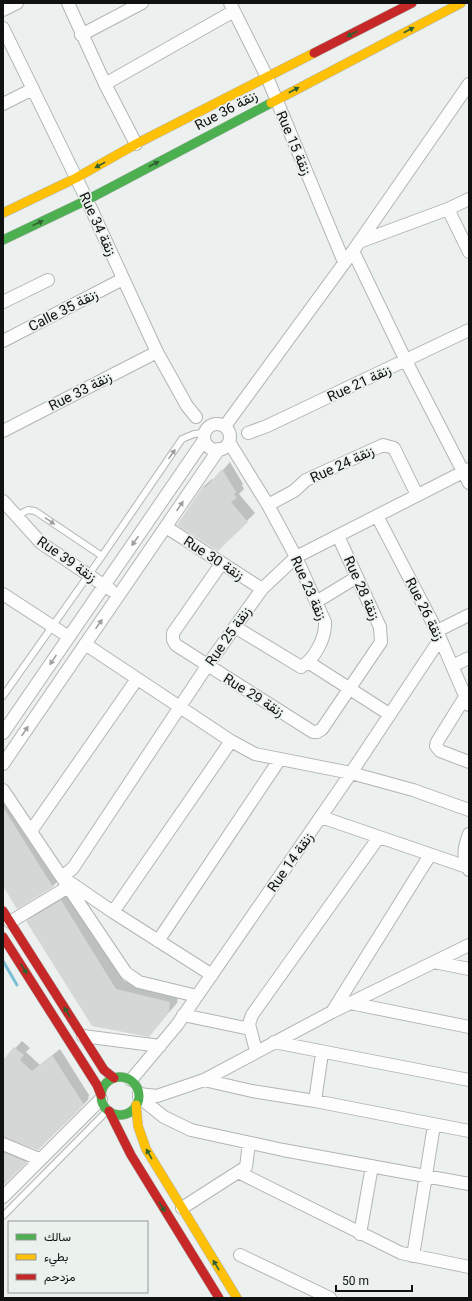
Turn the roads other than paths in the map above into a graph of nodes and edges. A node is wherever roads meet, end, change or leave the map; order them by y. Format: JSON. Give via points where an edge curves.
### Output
{"nodes":[{"id":1,"x":17,"y":3,"type":"edge"},
{"id":2,"x":68,"y":3,"type":"edge"},
{"id":3,"x":142,"y":3,"type":"edge"},
{"id":4,"x":412,"y":3,"type":"edge"},
{"id":5,"x":460,"y":3,"type":"edge"},
{"id":6,"x":232,"y":7,"type":"edge"},
{"id":7,"x":3,"y":10,"type":"edge"},
{"id":8,"x":3,"y":28,"type":"edge"},
{"id":9,"x":81,"y":35,"type":"junction"},
{"id":10,"x":267,"y":77,"type":"junction"},
{"id":11,"x":104,"y":84,"type":"junction"},
{"id":12,"x":469,"y":84,"type":"edge"},
{"id":13,"x":33,"y":90,"type":"junction"},
{"id":14,"x":276,"y":100,"type":"junction"},
{"id":15,"x":3,"y":104,"type":"edge"},
{"id":16,"x":136,"y":144,"type":"junction"},
{"id":17,"x":76,"y":178,"type":"junction"},
{"id":18,"x":469,"y":198,"type":"edge"},
{"id":19,"x":87,"y":200,"type":"junction"},
{"id":20,"x":448,"y":209,"type":"junction"},
{"id":21,"x":3,"y":212,"type":"edge"},
{"id":22,"x":3,"y":240,"type":"edge"},
{"id":23,"x":356,"y":247,"type":"junction"},
{"id":24,"x":469,"y":252,"type":"edge"},
{"id":25,"x":344,"y":262,"type":"junction"},
{"id":26,"x":124,"y":279,"type":"junction"},
{"id":27,"x":48,"y":280,"type":"dead end"},
{"id":28,"x":3,"y":302,"type":"edge"},
{"id":29,"x":469,"y":330,"type":"edge"},
{"id":30,"x":3,"y":341,"type":"edge"},
{"id":31,"x":157,"y":352,"type":"junction"},
{"id":32,"x":406,"y":361,"type":"junction"},
{"id":33,"x":3,"y":431,"type":"edge"},
{"id":34,"x":218,"y":435,"type":"junction"},
{"id":35,"x":466,"y":470,"type":"edge"},
{"id":36,"x":469,"y":483,"type":"edge"},
{"id":37,"x":417,"y":495,"type":"junction"},
{"id":38,"x":3,"y":501,"type":"edge"},
{"id":39,"x":268,"y":505,"type":"junction"},
{"id":40,"x":16,"y":516,"type":"junction"},
{"id":41,"x":377,"y":516,"type":"junction"},
{"id":42,"x":166,"y":527,"type":"junction"},
{"id":43,"x":338,"y":536,"type":"junction"},
{"id":44,"x":102,"y":556,"type":"junction"},
{"id":45,"x":296,"y":557,"type":"junction"},
{"id":46,"x":221,"y":564,"type":"junction"},
{"id":47,"x":88,"y":575,"type":"junction"},
{"id":48,"x":358,"y":577,"type":"junction"},
{"id":49,"x":104,"y":585,"type":"junction"},
{"id":50,"x":262,"y":589,"type":"junction"},
{"id":51,"x":3,"y":594,"type":"edge"},
{"id":52,"x":119,"y":595,"type":"junction"},
{"id":53,"x":316,"y":602,"type":"junction"},
{"id":54,"x":469,"y":615,"type":"edge"},
{"id":55,"x":52,"y":626,"type":"junction"},
{"id":56,"x":235,"y":627,"type":"junction"},
{"id":57,"x":439,"y":635,"type":"junction"},
{"id":58,"x":69,"y":637,"type":"junction"},
{"id":59,"x":85,"y":644,"type":"junction"},
{"id":60,"x":469,"y":658,"type":"edge"},
{"id":61,"x":308,"y":662,"type":"junction"},
{"id":62,"x":207,"y":666,"type":"junction"},
{"id":63,"x":452,"y":666,"type":"junction"},
{"id":64,"x":137,"y":679,"type":"junction"},
{"id":65,"x":348,"y":689,"type":"junction"},
{"id":66,"x":3,"y":696,"type":"edge"},
{"id":67,"x":467,"y":701,"type":"edge"},
{"id":68,"x":180,"y":707,"type":"junction"},
{"id":69,"x":389,"y":714,"type":"junction"},
{"id":70,"x":3,"y":733,"type":"edge"},
{"id":71,"x":231,"y":741,"type":"junction"},
{"id":72,"x":280,"y":759,"type":"junction"},
{"id":73,"x":469,"y":762,"type":"edge"},
{"id":74,"x":3,"y":764,"type":"edge"},
{"id":75,"x":351,"y":773,"type":"junction"},
{"id":76,"x":3,"y":790,"type":"edge"},
{"id":77,"x":469,"y":810,"type":"edge"},
{"id":78,"x":321,"y":816,"type":"junction"},
{"id":79,"x":31,"y":831,"type":"junction"},
{"id":80,"x":469,"y":834,"type":"edge"},
{"id":81,"x":378,"y":837,"type":"junction"},
{"id":82,"x":430,"y":855,"type":"junction"},
{"id":83,"x":468,"y":868,"type":"edge"},
{"id":84,"x":65,"y":882,"type":"junction"},
{"id":85,"x":3,"y":911,"type":"edge"},
{"id":86,"x":113,"y":912,"type":"junction"},
{"id":87,"x":10,"y":922,"type":"junction"},
{"id":88,"x":3,"y":936,"type":"edge"},
{"id":89,"x":158,"y":941,"type":"junction"},
{"id":90,"x":469,"y":945,"type":"edge"},
{"id":91,"x":434,"y":962,"type":"junction"},
{"id":92,"x":469,"y":969,"type":"edge"},
{"id":93,"x":212,"y":975,"type":"junction"},
{"id":94,"x":197,"y":996,"type":"junction"},
{"id":95,"x":350,"y":1003,"type":"junction"},
{"id":96,"x":332,"y":1012,"type":"junction"},
{"id":97,"x":184,"y":1015,"type":"junction"},
{"id":98,"x":469,"y":1027,"type":"edge"},
{"id":99,"x":250,"y":1029,"type":"junction"},
{"id":100,"x":82,"y":1036,"type":"junction"},
{"id":101,"x":274,"y":1042,"type":"junction"},
{"id":102,"x":160,"y":1046,"type":"junction"},
{"id":103,"x":256,"y":1051,"type":"junction"},
{"id":104,"x":322,"y":1052,"type":"junction"},
{"id":105,"x":114,"y":1078,"type":"junction"},
{"id":106,"x":131,"y":1080,"type":"junction"},
{"id":107,"x":204,"y":1080,"type":"junction"},
{"id":108,"x":469,"y":1080,"type":"edge"},
{"id":109,"x":101,"y":1097,"type":"junction"},
{"id":110,"x":138,"y":1099,"type":"junction"},
{"id":111,"x":315,"y":1101,"type":"junction"},
{"id":112,"x":109,"y":1111,"type":"junction"},
{"id":113,"x":434,"y":1125,"type":"junction"},
{"id":114,"x":469,"y":1131,"type":"edge"},
{"id":115,"x":249,"y":1143,"type":"junction"},
{"id":116,"x":3,"y":1144,"type":"edge"},
{"id":117,"x":39,"y":1159,"type":"junction"},
{"id":118,"x":372,"y":1166,"type":"junction"},
{"id":119,"x":240,"y":1173,"type":"junction"},
{"id":120,"x":427,"y":1176,"type":"junction"},
{"id":121,"x":469,"y":1184,"type":"edge"},
{"id":122,"x":3,"y":1196,"type":"edge"},
{"id":123,"x":182,"y":1208,"type":"junction"},
{"id":124,"x":3,"y":1216,"type":"edge"},
{"id":125,"x":360,"y":1234,"type":"junction"},
{"id":126,"x":240,"y":1255,"type":"dead end"},
{"id":127,"x":413,"y":1256,"type":"junction"},
{"id":128,"x":469,"y":1267,"type":"edge"},
{"id":129,"x":218,"y":1298,"type":"edge"},
{"id":130,"x":237,"y":1298,"type":"edge"},
{"id":131,"x":330,"y":1298,"type":"edge"}],
"edges":[{"from":1,"to":7,"type":"street"},
{"from":2,"to":9,"type":"street"},
{"from":3,"to":9,"type":"street"},
{"from":4,"to":10,"type":"street","name":"Rue 36 زنقة","one_way":true},
{"from":14,"to":5,"type":"street","name":"Rue 36 زنقة","one_way":true},
{"from":6,"to":10,"type":"street","name":"Rue 15 زنقة"},
{"from":6,"to":11,"type":"street"},
{"from":8,"to":13,"type":"street","name":"Rue 34 زنقة"},
{"from":9,"to":11,"type":"street"},
{"from":10,"to":14,"type":"street","name":"Rue 15 زنقة"},
{"from":10,"to":16,"type":"street","name":"Rue 36 زنقة"},
{"from":11,"to":16,"type":"street"},
{"from":12,"to":23,"type":"street"},
{"from":13,"to":15,"type":"street"},
{"from":13,"to":17,"type":"street","name":"Rue 34 زنقة"},
{"from":19,"to":14,"type":"street","name":"Rue 36 زنقة","one_way":true},
{"from":14,"to":25,"type":"street","name":"Rue 15 زنقة"},
{"from":16,"to":17,"type":"street","name":"Rue 36 زنقة","one_way":true},
{"from":17,"to":19,"type":"street","name":"Rue 34 زنقة"},
{"from":17,"to":21,"type":"street","name":"Rue 36 زنقة"},
{"from":18,"to":20,"type":"street"},
{"from":22,"to":19,"type":"street","name":"Rue 36 زنقة","one_way":true},
{"from":19,"to":26,"type":"street","name":"Rue 34 زنقة"},
{"from":20,"to":23,"type":"street"},
{"from":20,"to":24,"type":"street"},
{"from":23,"to":25,"type":"street"},
{"from":23,"to":32,"type":"street"},
{"from":25,"to":34,"type":"street"},
{"from":26,"to":30,"type":"street","name":"Calle 35 زنقة"},
{"from":26,"to":31,"type":"street","name":"Rue 34 زنقة"},
{"from":27,"to":28,"type":"street"},
{"from":29,"to":32,"type":"street","name":"Rue 21 زنقة"},
{"from":31,"to":33,"type":"street","name":"Rue 33 زنقة"},
{"from":31,"to":34,"type":"street","name":"Rue 34 زنقة","via":[[187,406]]},
{"from":32,"to":34,"type":"street","name":"Rue 21 زنقة","via":[[266,426],[248,433]]},
{"from":32,"to":35,"type":"street"},
{"from":34,"to":39,"type":"street","name":"Rue 23 زنقة"},
{"from":42,"to":34,"type":"street","one_way":true},
{"from":44,"to":34,"type":"lane","one_way":true,"via":[[182,439],[194,434]]},
{"from":34,"to":49,"type":"street","one_way":true},
{"from":35,"to":36,"type":"street"},
{"from":35,"to":37,"type":"street","name":"Rue 25 زنقة"},
{"from":37,"to":39,"type":"street","name":"Rue 24 زنقة","via":[[394,448],[384,445],[306,480],[294,491]]},
{"from":37,"to":41,"type":"street","name":"Rue 25 زنقة"},
{"from":38,"to":40,"type":"street","name":"Rue 39 زنقة"},
{"from":39,"to":45,"type":"street","name":"Rue 23 زنقة"},
{"from":40,"to":44,"type":"lane","one_way":true,"via":[[28,510],[35,511]]},
{"from":40,"to":47,"type":"street","name":"Rue 39 زنقة","via":[[41,543]]},
{"from":41,"to":43,"type":"street","name":"Rue 25 زنقة"},
{"from":41,"to":57,"type":"street","name":"Rue 26 زنقة"},
{"from":42,"to":46,"type":"street","name":"Rue 30 زنقة"},
{"from":42,"to":52,"type":"street"},
{"from":43,"to":45,"type":"street","name":"Rue 25 زنقة"},
{"from":43,"to":48,"type":"street","name":"Rue 28 زنقة"},
{"from":44,"to":47,"type":"lane"},
{"from":45,"to":50,"type":"street","name":"Rue 25 زنقة"},
{"from":45,"to":53,"type":"street","name":"Rue 23 زنقة"},
{"from":46,"to":50,"type":"street","name":"Rue 30 زنقة"},
{"from":46,"to":62,"type":"street","name":"Rue 29 زنقة","via":[[173,633],[176,645]]},
{"from":47,"to":49,"type":"street","name":"Rue 39 زنقة"},
{"from":47,"to":55,"type":"lane"},
{"from":48,"to":53,"type":"street"},
{"from":48,"to":65,"type":"street","name":"Rue 28 زنقة","via":[[380,627],[381,642]]},
{"from":49,"to":52,"type":"street","name":"Rue 39 زنقة"},
{"from":49,"to":58,"type":"street"},
{"from":50,"to":56,"type":"street","name":"Rue 25 زنقة"},
{"from":51,"to":55,"type":"street"},
{"from":59,"to":52,"type":"street","one_way":true},
{"from":53,"to":61,"type":"street","name":"Rue 23 زنقة","via":[[326,630]]},
{"from":54,"to":57,"type":"street","name":"Rue 14 زنقة"},
{"from":55,"to":58,"type":"street"},
{"from":55,"to":66,"type":"lane"},
{"from":56,"to":61,"type":"street","via":[[298,666],[301,667]]},
{"from":56,"to":62,"type":"street","name":"Rue 25 زنقة"},
{"from":57,"to":63,"type":"street","name":"Rue 26 زنقة"},
{"from":57,"to":69,"type":"street","name":"Rue 14 زنقة"},
{"from":58,"to":70,"type":"street","one_way":true},
{"from":59,"to":64,"type":"street"},
{"from":74,"to":59,"type":"street","one_way":true},
{"from":60,"to":63,"type":"street"},
{"from":61,"to":65,"type":"street"},
{"from":62,"to":65,"type":"street","name":"Rue 29 زنقة","via":[[313,732],[322,729]]},
{"from":62,"to":68,"type":"street","name":"Rue 25 زنقة"},
{"from":63,"to":67,"type":"street","name":"Rue 26 زنقة"},
{"from":64,"to":68,"type":"street"},
{"from":64,"to":79,"type":"street"},
{"from":65,"to":69,"type":"street"},
{"from":67,"to":73,"type":"street","via":[[436,746],[440,751]]},
{"from":68,"to":71,"type":"street"},
{"from":68,"to":84,"type":"street","name":"Rue 25 زنقة"},
{"from":69,"to":75,"type":"street","name":"Rue 14 زنقة"},
{"from":71,"to":72,"type":"street","via":[[255,754]]},
{"from":71,"to":86,"type":"street"},
{"from":72,"to":75,"type":"street"},
{"from":72,"to":89,"type":"street"},
{"from":75,"to":77,"type":"street","via":[[413,790]]},
{"from":75,"to":78,"type":"street","name":"Rue 14 زنقة"},
{"from":76,"to":79,"type":"street"},
{"from":78,"to":81,"type":"street"},
{"from":78,"to":93,"type":"street","name":"Rue 14 زنقة"},
{"from":79,"to":84,"type":"street"},
{"from":80,"to":83,"type":"street","via":[[464,858]]},
{"from":81,"to":82,"type":"street"},
{"from":81,"to":99,"type":"street","via":[[252,1015]]},
{"from":82,"to":83,"type":"street"},
{"from":82,"to":96,"type":"street"},
{"from":84,"to":86,"type":"street"},
{"from":84,"to":87,"type":"street","name":"Rue 25 زنقة"},
{"from":84,"to":94,"type":"street","via":[[130,977],[148,985]]},
{"from":85,"to":87,"type":"street"},
{"from":86,"to":89,"type":"street"},
{"from":100,"to":87,"type":"street","one_way":true},
{"from":88,"to":109,"type":"street","one_way":true,"via":[[97,1085]]},
{"from":89,"to":93,"type":"street"},
{"from":90,"to":91,"type":"street"},
{"from":91,"to":92,"type":"street"},
{"from":91,"to":95,"type":"street"},
{"from":93,"to":94,"type":"street","name":"Rue 14 زنقة"},
{"from":94,"to":97,"type":"street","name":"Rue 14 زنقة"},
{"from":95,"to":96,"type":"street"},
{"from":95,"to":98,"type":"street"},
{"from":96,"to":101,"type":"street"},
{"from":97,"to":99,"type":"street"},
{"from":97,"to":102,"type":"street","name":"Rue 14 زنقة"},
{"from":99,"to":103,"type":"street"},
{"from":100,"to":102,"type":"street"},
{"from":100,"to":105,"type":"street","via":[[104,1070]]},
{"from":101,"to":103,"type":"street"},
{"from":101,"to":104,"type":"street"},
{"from":102,"to":106,"type":"street","name":"Rue 14 زنقة"},
{"from":103,"to":107,"type":"street"},
{"from":104,"to":108,"type":"street"},
{"from":104,"to":111,"type":"street"},
{"from":105,"to":106,"type":"street"},
{"from":105,"to":109,"type":"street","via":[[106,1083]]},
{"from":106,"to":110,"type":"street","via":[[138,1088]]},
{"from":107,"to":110,"type":"street","via":[[157,1096]]},
{"from":107,"to":111,"type":"street"},
{"from":109,"to":112,"type":"street"},
{"from":109,"to":117,"type":"street"},
{"from":110,"to":112,"type":"street","via":[[127,1113],[116,1114]]},
{"from":110,"to":115,"type":"street","via":[[164,1117],[191,1130]]},
{"from":123,"to":110,"type":"street","one_way":true,"via":[[146,1149],[138,1126]]},
{"from":111,"to":113,"type":"street"},
{"from":112,"to":124,"type":"lane"},
{"from":112,"to":129,"type":"street","one_way":true,"via":[[131,1155]]},
{"from":113,"to":114,"type":"street"},
{"from":113,"to":120,"type":"street"},
{"from":115,"to":118,"type":"street"},
{"from":115,"to":119,"type":"street","via":[[246,1168]]},
{"from":116,"to":117,"type":"street"},
{"from":117,"to":122,"type":"street"},
{"from":118,"to":120,"type":"street"},
{"from":118,"to":125,"type":"street"},
{"from":119,"to":123,"type":"street"},
{"from":119,"to":125,"type":"street"},
{"from":120,"to":121,"type":"street"},
{"from":120,"to":127,"type":"street"},
{"from":130,"to":123,"type":"street","one_way":true},
{"from":125,"to":127,"type":"street"},
{"from":126,"to":131,"type":"street"},
{"from":127,"to":128,"type":"street"}]}
